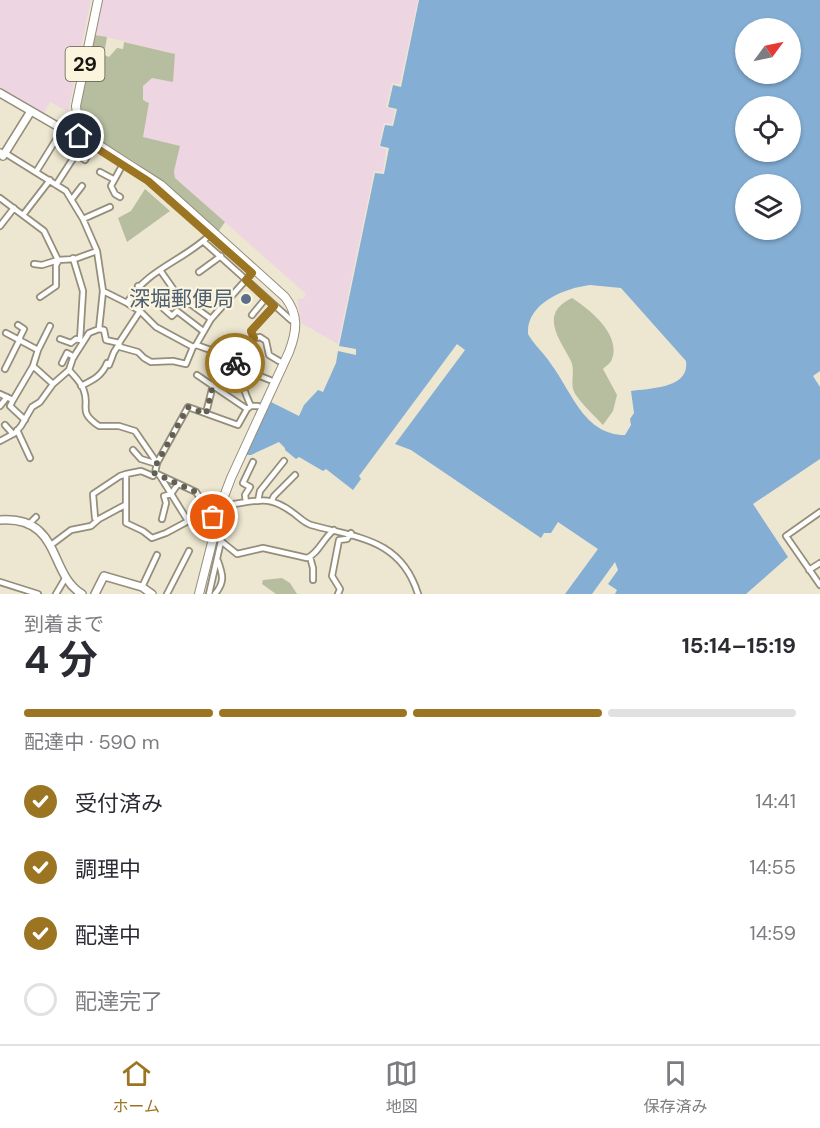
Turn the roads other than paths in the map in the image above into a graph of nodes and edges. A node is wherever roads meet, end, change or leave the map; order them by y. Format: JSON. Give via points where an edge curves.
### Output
{"nodes":[{"id":1,"x":96,"y":0,"type":"edge"},
{"id":2,"x":0,"y":93,"type":"edge"},
{"id":3,"x":30,"y":114,"type":"junction"},
{"id":4,"x":73,"y":124,"type":"junction"},
{"id":5,"x":61,"y":130,"type":"junction"},
{"id":6,"x":91,"y":150,"type":"junction"},
{"id":7,"x":3,"y":153,"type":"edge"},
{"id":8,"x":121,"y":167,"type":"junction"},
{"id":9,"x":36,"y":172,"type":"junction"},
{"id":10,"x":100,"y":172,"type":"dead end"},
{"id":11,"x":113,"y":179,"type":"junction"},
{"id":12,"x":50,"y":180,"type":"junction"},
{"id":13,"x":56,"y":185,"type":"junction"},
{"id":14,"x":82,"y":186,"type":"dead end"},
{"id":15,"x":120,"y":197,"type":"dead end"},
{"id":16,"x":0,"y":198,"type":"edge"},
{"id":17,"x":72,"y":199,"type":"junction"},
{"id":18,"x":110,"y":207,"type":"dead end"},
{"id":19,"x":14,"y":208,"type":"junction"},
{"id":20,"x":23,"y":215,"type":"junction"},
{"id":21,"x":83,"y":219,"type":"junction"},
{"id":22,"x":0,"y":226,"type":"edge"},
{"id":23,"x":207,"y":238,"type":"junction"},
{"id":24,"x":97,"y":251,"type":"junction"},
{"id":25,"x":225,"y":257,"type":"junction"},
{"id":26,"x":73,"y":258,"type":"junction"},
{"id":27,"x":58,"y":260,"type":"junction"},
{"id":28,"x":34,"y":264,"type":"dead end"},
{"id":29,"x":160,"y":270,"type":"junction"},
{"id":30,"x":199,"y":273,"type":"dead end"},
{"id":31,"x":250,"y":276,"type":"junction"},
{"id":32,"x":138,"y":286,"type":"junction"},
{"id":33,"x":174,"y":290,"type":"dead end"},
{"id":34,"x":103,"y":291,"type":"junction"},
{"id":35,"x":40,"y":297,"type":"dead end"},
{"id":36,"x":181,"y":297,"type":"dead end"},
{"id":37,"x":266,"y":298,"type":"junction"},
{"id":38,"x":127,"y":303,"type":"junction"},
{"id":39,"x":288,"y":303,"type":"junction"},
{"id":40,"x":274,"y":306,"type":"junction"},
{"id":41,"x":140,"y":311,"type":"junction"},
{"id":42,"x":252,"y":315,"type":"dead end"},
{"id":43,"x":212,"y":319,"type":"junction"},
{"id":44,"x":293,"y":324,"type":"junction"},
{"id":45,"x":18,"y":325,"type":"dead end"},
{"id":46,"x":50,"y":326,"type":"dead end"},
{"id":47,"x":99,"y":329,"type":"junction"},
{"id":48,"x":203,"y":332,"type":"junction"},
{"id":49,"x":6,"y":333,"type":"dead end"},
{"id":50,"x":254,"y":338,"type":"junction"},
{"id":51,"x":19,"y":339,"type":"junction"},
{"id":52,"x":60,"y":339,"type":"dead end"},
{"id":53,"x":119,"y":345,"type":"junction"},
{"id":54,"x":194,"y":346,"type":"junction"},
{"id":55,"x":38,"y":350,"type":"junction"},
{"id":56,"x":234,"y":351,"type":"junction"},
{"id":57,"x":74,"y":357,"type":"junction"},
{"id":58,"x":279,"y":361,"type":"junction"},
{"id":59,"x":62,"y":363,"type":"dead end"},
{"id":60,"x":33,"y":366,"type":"junction"},
{"id":61,"x":236,"y":366,"type":"junction"},
{"id":62,"x":5,"y":369,"type":"dead end"},
{"id":63,"x":69,"y":370,"type":"junction"},
{"id":64,"x":105,"y":370,"type":"junction"},
{"id":65,"x":112,"y":373,"type":"dead end"},
{"id":66,"x":197,"y":375,"type":"dead end"},
{"id":67,"x":270,"y":380,"type":"junction"},
{"id":68,"x":53,"y":384,"type":"junction"},
{"id":69,"x":213,"y":385,"type":"junction"},
{"id":70,"x":81,"y":386,"type":"junction"},
{"id":71,"x":0,"y":394,"type":"edge"},
{"id":72,"x":10,"y":399,"type":"junction"},
{"id":73,"x":0,"y":406,"type":"edge"},
{"id":74,"x":252,"y":407,"type":"junction"},
{"id":75,"x":206,"y":414,"type":"junction"},
{"id":76,"x":25,"y":420,"type":"junction"},
{"id":77,"x":5,"y":424,"type":"dead end"},
{"id":78,"x":15,"y":432,"type":"junction"},
{"id":79,"x":245,"y":438,"type":"junction"},
{"id":80,"x":0,"y":441,"type":"edge"},
{"id":81,"x":133,"y":450,"type":"dead end"},
{"id":82,"x":30,"y":458,"type":"dead end"},
{"id":83,"x":235,"y":460,"type":"junction"},
{"id":84,"x":254,"y":462,"type":"dead end"},
{"id":85,"x":284,"y":462,"type":"dead end"},
{"id":86,"x":157,"y":464,"type":"junction"},
{"id":87,"x":154,"y":473,"type":"junction"},
{"id":88,"x":126,"y":474,"type":"junction"},
{"id":89,"x":295,"y":475,"type":"dead end"},
{"id":90,"x":160,"y":476,"type":"junction"},
{"id":91,"x":178,"y":484,"type":"junction"},
{"id":92,"x":171,"y":494,"type":"junction"},
{"id":93,"x":272,"y":500,"type":"junction"},
{"id":94,"x":258,"y":501,"type":"junction"},
{"id":95,"x":246,"y":502,"type":"junction"},
{"id":96,"x":125,"y":505,"type":"junction"},
{"id":97,"x":820,"y":512,"type":"edge"},
{"id":98,"x":36,"y":517,"type":"dead end"},
{"id":99,"x":162,"y":519,"type":"dead end"},
{"id":100,"x":0,"y":520,"type":"edge"},
{"id":101,"x":97,"y":520,"type":"junction"},
{"id":102,"x":188,"y":521,"type":"junction"},
{"id":103,"x":28,"y":525,"type":"junction"},
{"id":104,"x":334,"y":530,"type":"junction"},
{"id":105,"x":351,"y":533,"type":"junction"},
{"id":106,"x":221,"y":541,"type":"junction"},
{"id":107,"x":51,"y":544,"type":"junction"},
{"id":108,"x":189,"y":551,"type":"dead end"},
{"id":109,"x":157,"y":555,"type":"dead end"},
{"id":110,"x":310,"y":557,"type":"junction"},
{"id":111,"x":218,"y":559,"type":"junction"},
{"id":112,"x":820,"y":563,"type":"edge"},
{"id":113,"x":809,"y":570,"type":"junction"},
{"id":114,"x":66,"y":577,"type":"junction"},
{"id":115,"x":313,"y":580,"type":"dead end"},
{"id":116,"x":0,"y":582,"type":"edge"},
{"id":117,"x":820,"y":585,"type":"edge"},
{"id":118,"x":142,"y":587,"type":"junction"},
{"id":119,"x":38,"y":594,"type":"edge"},
{"id":120,"x":56,"y":594,"type":"edge"},
{"id":121,"x":82,"y":594,"type":"edge"},
{"id":122,"x":94,"y":594,"type":"edge"},
{"id":123,"x":152,"y":594,"type":"edge"},
{"id":124,"x":167,"y":594,"type":"edge"},
{"id":125,"x":195,"y":594,"type":"edge"},
{"id":126,"x":199,"y":594,"type":"edge"},
{"id":127,"x":209,"y":594,"type":"edge"},
{"id":128,"x":215,"y":594,"type":"edge"},
{"id":129,"x":338,"y":594,"type":"edge"},
{"id":130,"x":418,"y":594,"type":"edge"}],
"edges":[{"from":1,"to":4,"type":"main road","number":"29","via":[[72,106]]},
{"from":1,"to":39,"type":"main road","number":"29","via":[[76,106],[78,128],[161,185]]},
{"from":2,"to":3,"type":"street"},
{"from":3,"to":5,"type":"street"},
{"from":3,"to":7,"type":"street"},
{"from":4,"to":5,"type":"street"},
{"from":4,"to":6,"type":"main road"},
{"from":5,"to":9,"type":"street"},
{"from":6,"to":8,"type":"main road"},
{"from":6,"to":13,"type":"street","via":[[85,160],[76,154]]},
{"from":7,"to":9,"type":"street"},
{"from":8,"to":11,"type":"street"},
{"from":8,"to":23,"type":"main road","via":[[158,188]]},
{"from":9,"to":12,"type":"street"},
{"from":10,"to":11,"type":"street"},
{"from":11,"to":15,"type":"street","via":[[111,186]]},
{"from":12,"to":13,"type":"street"},
{"from":12,"to":20,"type":"street"},
{"from":13,"to":17,"type":"street"},
{"from":14,"to":17,"type":"street"},
{"from":16,"to":19,"type":"street"},
{"from":17,"to":21,"type":"street"},
{"from":18,"to":21,"type":"street"},
{"from":19,"to":20,"type":"street"},
{"from":19,"to":22,"type":"street"},
{"from":20,"to":27,"type":"street","via":[[46,235]]},
{"from":21,"to":24,"type":"street"},
{"from":23,"to":25,"type":"main road"},
{"from":23,"to":29,"type":"street"},
{"from":24,"to":26,"type":"street"},
{"from":24,"to":34,"type":"street"},
{"from":25,"to":30,"type":"street"},
{"from":25,"to":31,"type":"main road"},
{"from":26,"to":27,"type":"street"},
{"from":26,"to":52,"type":"street","via":[[83,291],[80,340],[71,343]]},
{"from":27,"to":28,"type":"street"},
{"from":27,"to":35,"type":"street","via":[[56,285]]},
{"from":29,"to":32,"type":"street"},
{"from":29,"to":33,"type":"street"},
{"from":31,"to":37,"type":"street"},
{"from":31,"to":39,"type":"main road"},
{"from":31,"to":43,"type":"street"},
{"from":32,"to":38,"type":"street"},
{"from":32,"to":48,"type":"street","via":[[172,316],[177,311]]},
{"from":34,"to":38,"type":"street"},
{"from":34,"to":47,"type":"street"},
{"from":36,"to":43,"type":"street"},
{"from":37,"to":40,"type":"street"},
{"from":37,"to":42,"type":"street"},
{"from":38,"to":41,"type":"street"},
{"from":39,"to":44,"type":"main road"},
{"from":40,"to":44,"type":"street"},
{"from":40,"to":50,"type":"street","via":[[251,331]]},
{"from":41,"to":53,"type":"street"},
{"from":41,"to":54,"type":"street","via":[[156,327]]},
{"from":43,"to":48,"type":"street"},
{"from":44,"to":58,"type":"main road"},
{"from":44,"to":79,"type":"main road","via":[[289,352]]},
{"from":45,"to":51,"type":"street","via":[[24,329]]},
{"from":46,"to":55,"type":"street"},
{"from":47,"to":53,"type":"street","via":[[105,331],[106,340]]},
{"from":47,"to":57,"type":"street","via":[[89,333]]},
{"from":48,"to":54,"type":"street"},
{"from":49,"to":51,"type":"street"},
{"from":50,"to":56,"type":"street"},
{"from":50,"to":58,"type":"street","via":[[266,341],[269,355]]},
{"from":51,"to":55,"type":"street"},
{"from":51,"to":62,"type":"street"},
{"from":53,"to":54,"type":"street","via":[[153,362],[186,364]]},
{"from":53,"to":64,"type":"street"},
{"from":54,"to":56,"type":"street"},
{"from":55,"to":60,"type":"street"},
{"from":56,"to":61,"type":"street"},
{"from":57,"to":59,"type":"street","via":[[67,353]]},
{"from":57,"to":63,"type":"street"},
{"from":58,"to":67,"type":"main road"},
{"from":60,"to":68,"type":"street"},
{"from":60,"to":72,"type":"street"},
{"from":61,"to":67,"type":"street"},
{"from":61,"to":69,"type":"street"},
{"from":61,"to":74,"type":"street"},
{"from":63,"to":68,"type":"street"},
{"from":63,"to":70,"type":"street"},
{"from":64,"to":65,"type":"street"},
{"from":64,"to":70,"type":"street"},
{"from":66,"to":69,"type":"street"},
{"from":67,"to":74,"type":"main road"},
{"from":68,"to":76,"type":"street"},
{"from":69,"to":74,"type":"street"},
{"from":69,"to":75,"type":"street"},
{"from":70,"to":86,"type":"street","via":[[85,392],[84,410],[94,423],[135,431]]},
{"from":71,"to":72,"type":"street"},
{"from":72,"to":73,"type":"street"},
{"from":72,"to":76,"type":"street","via":[[10,406]]},
{"from":74,"to":75,"type":"street","via":[[238,424]]},
{"from":74,"to":79,"type":"main road"},
{"from":75,"to":86,"type":"street","via":[[188,407]]},
{"from":76,"to":78,"type":"street"},
{"from":77,"to":78,"type":"street"},
{"from":78,"to":80,"type":"street"},
{"from":78,"to":82,"type":"street"},
{"from":79,"to":83,"type":"main road"},
{"from":81,"to":86,"type":"street","via":[[141,459]]},
{"from":83,"to":125,"type":"main road","via":[[219,497]]},
{"from":83,"to":126,"type":"main road"},
{"from":84,"to":95,"type":"street","via":[[243,483],[250,487]]},
{"from":85,"to":94,"type":"street","via":[[260,491]]},
{"from":86,"to":87,"type":"street"},
{"from":87,"to":88,"type":"street"},
{"from":87,"to":90,"type":"street"},
{"from":88,"to":96,"type":"street"},
{"from":88,"to":101,"type":"street","via":[[93,494]]},
{"from":89,"to":93,"type":"street"},
{"from":90,"to":91,"type":"street"},
{"from":90,"to":92,"type":"street"},
{"from":91,"to":92,"type":"street"},
{"from":91,"to":102,"type":"street","via":[[196,492],[212,517]]},
{"from":92,"to":99,"type":"street","via":[[164,496]]},
{"from":92,"to":102,"type":"street"},
{"from":93,"to":94,"type":"street"},
{"from":93,"to":104,"type":"street","via":[[309,525]]},
{"from":94,"to":95,"type":"street"},
{"from":95,"to":106,"type":"street","via":[[234,504],[231,511],[225,512]]},
{"from":96,"to":101,"type":"street"},
{"from":96,"to":102,"type":"street","via":[[126,523],[152,538]]},
{"from":97,"to":113,"type":"street","via":[[786,536]]},
{"from":98,"to":103,"type":"street"},
{"from":100,"to":103,"type":"street"},
{"from":101,"to":107,"type":"street","via":[[91,526],[71,530]]},
{"from":103,"to":107,"type":"street"},
{"from":104,"to":105,"type":"street"},
{"from":104,"to":110,"type":"street"},
{"from":105,"to":129,"type":"street","via":[[347,539],[339,540],[337,549],[332,576],[340,589]]},
{"from":105,"to":130,"type":"street","via":[[394,556],[408,570]]},
{"from":106,"to":110,"type":"street","via":[[237,554],[263,548]]},
{"from":106,"to":111,"type":"street"},
{"from":107,"to":114,"type":"street"},
{"from":108,"to":124,"type":"street"},
{"from":109,"to":118,"type":"street"},
{"from":110,"to":115,"type":"street"},
{"from":111,"to":127,"type":"street"},
{"from":111,"to":128,"type":"street","via":[[224,578]]},
{"from":112,"to":113,"type":"street"},
{"from":113,"to":117,"type":"street"},
{"from":114,"to":120,"type":"street"},
{"from":114,"to":121,"type":"street"},
{"from":116,"to":119,"type":"street"},
{"from":118,"to":122,"type":"street","via":[[105,576]]},
{"from":118,"to":123,"type":"street"}]}
